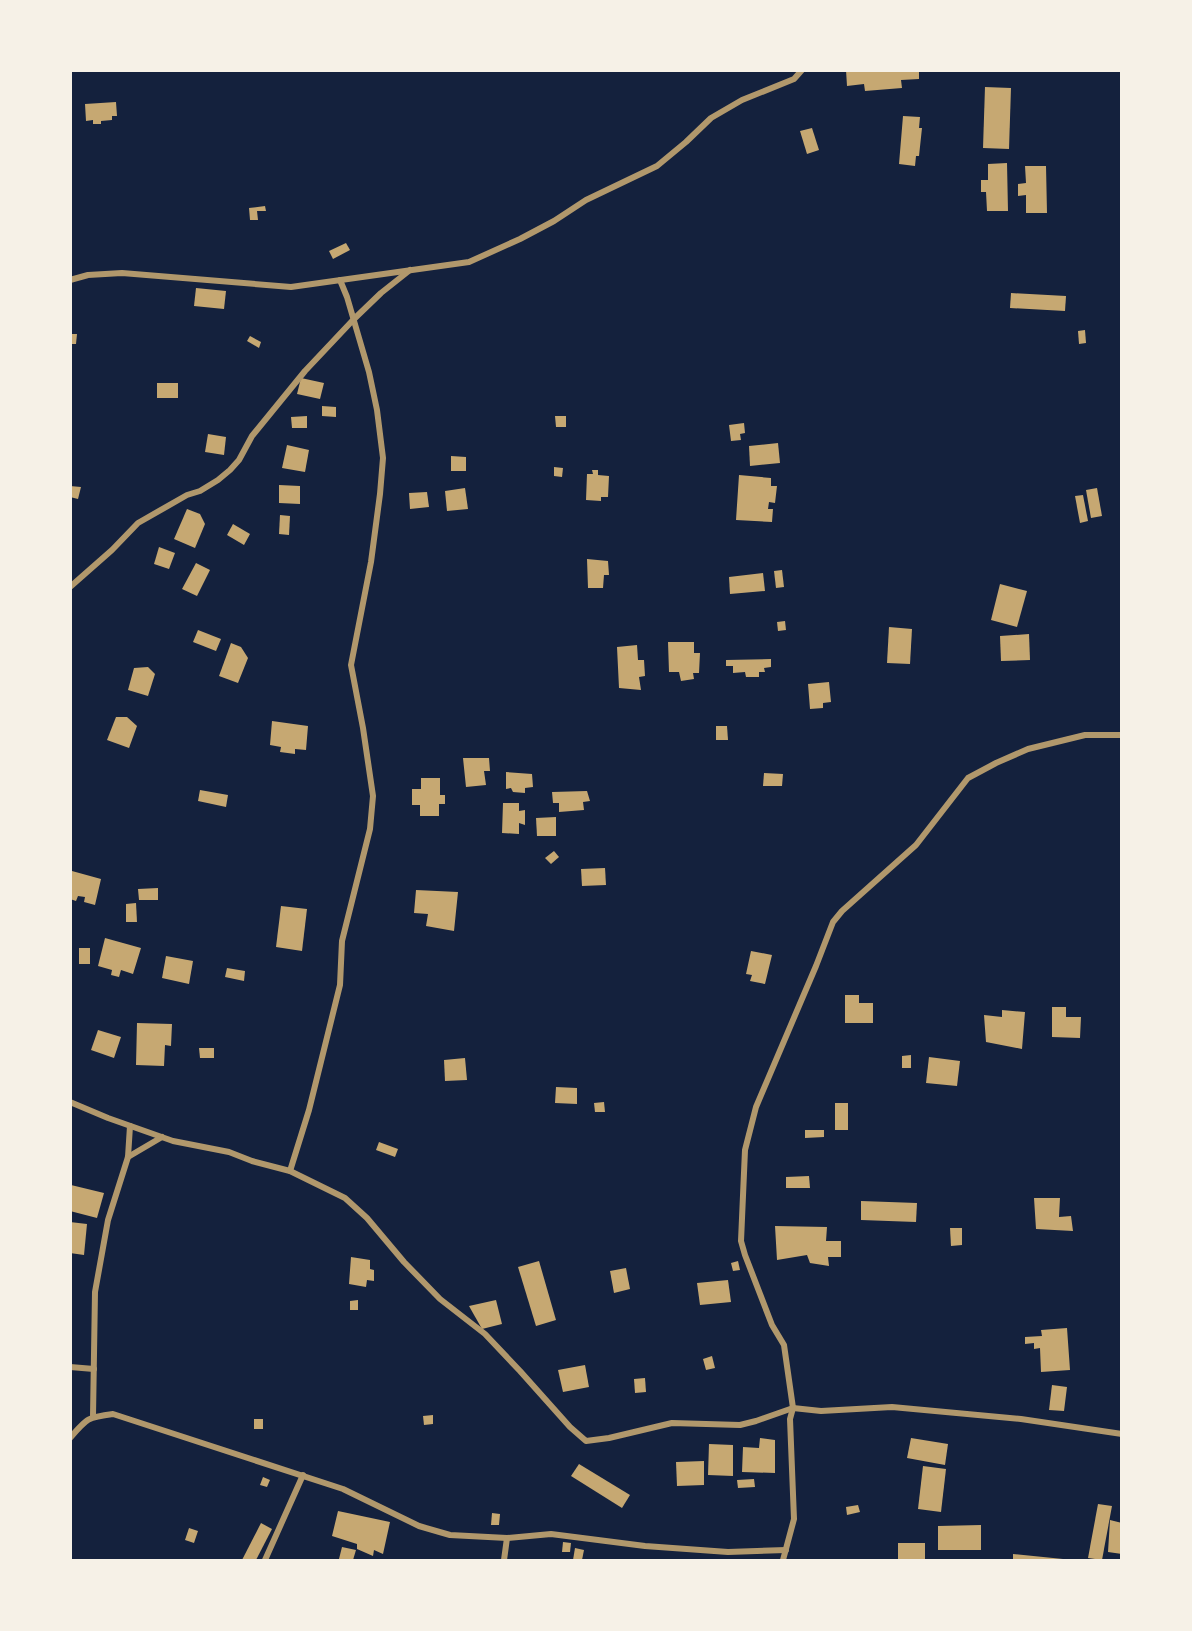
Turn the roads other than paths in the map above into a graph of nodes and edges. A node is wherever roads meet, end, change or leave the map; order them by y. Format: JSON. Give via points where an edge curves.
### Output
{"nodes":[{"id":1,"x":802,"y":70,"type":"edge"},
{"id":2,"x":411,"y":269,"type":"junction"},
{"id":3,"x":70,"y":280,"type":"edge"},
{"id":4,"x":340,"y":280,"type":"junction"},
{"id":5,"x":354,"y":319,"type":"junction"},
{"id":6,"x":70,"y":587,"type":"edge"},
{"id":7,"x":1122,"y":735,"type":"edge"},
{"id":8,"x":70,"y":1101,"type":"edge"},
{"id":9,"x":130,"y":1126,"type":"junction"},
{"id":10,"x":162,"y":1137,"type":"junction"},
{"id":11,"x":128,"y":1156,"type":"junction"},
{"id":12,"x":290,"y":1171,"type":"junction"},
{"id":13,"x":70,"y":1367,"type":"edge"},
{"id":14,"x":94,"y":1369,"type":"junction"},
{"id":15,"x":793,"y":1408,"type":"junction"},
{"id":16,"x":93,"y":1416,"type":"junction"},
{"id":17,"x":1122,"y":1434,"type":"edge"},
{"id":18,"x":70,"y":1438,"type":"edge"},
{"id":19,"x":303,"y":1475,"type":"junction"},
{"id":20,"x":507,"y":1538,"type":"junction"},
{"id":21,"x":786,"y":1551,"type":"junction"},
{"id":22,"x":266,"y":1560,"type":"edge"},
{"id":23,"x":504,"y":1560,"type":"edge"},
{"id":24,"x":783,"y":1560,"type":"edge"}],
"edges":[{"from":1,"to":2,"type":"street","via":[[794,80],[742,100],[711,118],[657,166],[586,200],[520,240],[469,262]]},
{"from":2,"to":4,"type":"street"},
{"from":2,"to":5,"type":"street"},
{"from":3,"to":4,"type":"street","via":[[122,273],[291,287]]},
{"from":4,"to":5,"type":"street"},
{"from":5,"to":6,"type":"street","via":[[252,435],[230,470],[200,491],[138,523]]},
{"from":5,"to":12,"type":"street","via":[[377,410],[383,458],[370,562],[351,665],[373,796],[370,829],[342,941],[340,984]]},
{"from":7,"to":15,"type":"street","via":[[1085,735],[1028,749],[968,778],[916,845],[833,922],[756,1107],[745,1150],[741,1241],[772,1325],[784,1345]]},
{"from":8,"to":9,"type":"street"},
{"from":9,"to":10,"type":"street"},
{"from":9,"to":11,"type":"street"},
{"from":10,"to":11,"type":"street"},
{"from":10,"to":12,"type":"street"},
{"from":11,"to":14,"type":"street","via":[[108,1220],[95,1292]]},
{"from":12,"to":15,"type":"street","via":[[345,1198],[368,1218],[440,1299],[485,1334],[586,1441],[672,1423],[740,1425]]},
{"from":13,"to":14,"type":"street"},
{"from":14,"to":16,"type":"street"},
{"from":15,"to":17,"type":"street","via":[[821,1411],[892,1407],[1021,1419]]},
{"from":15,"to":21,"type":"street","via":[[790,1419],[794,1520]]},
{"from":16,"to":18,"type":"street"},
{"from":16,"to":19,"type":"street","via":[[113,1414]]},
{"from":19,"to":20,"type":"street","via":[[343,1489],[419,1526],[450,1535]]},
{"from":19,"to":22,"type":"street"},
{"from":20,"to":21,"type":"street","via":[[551,1534],[645,1546],[728,1552]]},
{"from":20,"to":23,"type":"street"},
{"from":21,"to":24,"type":"street"}]}
